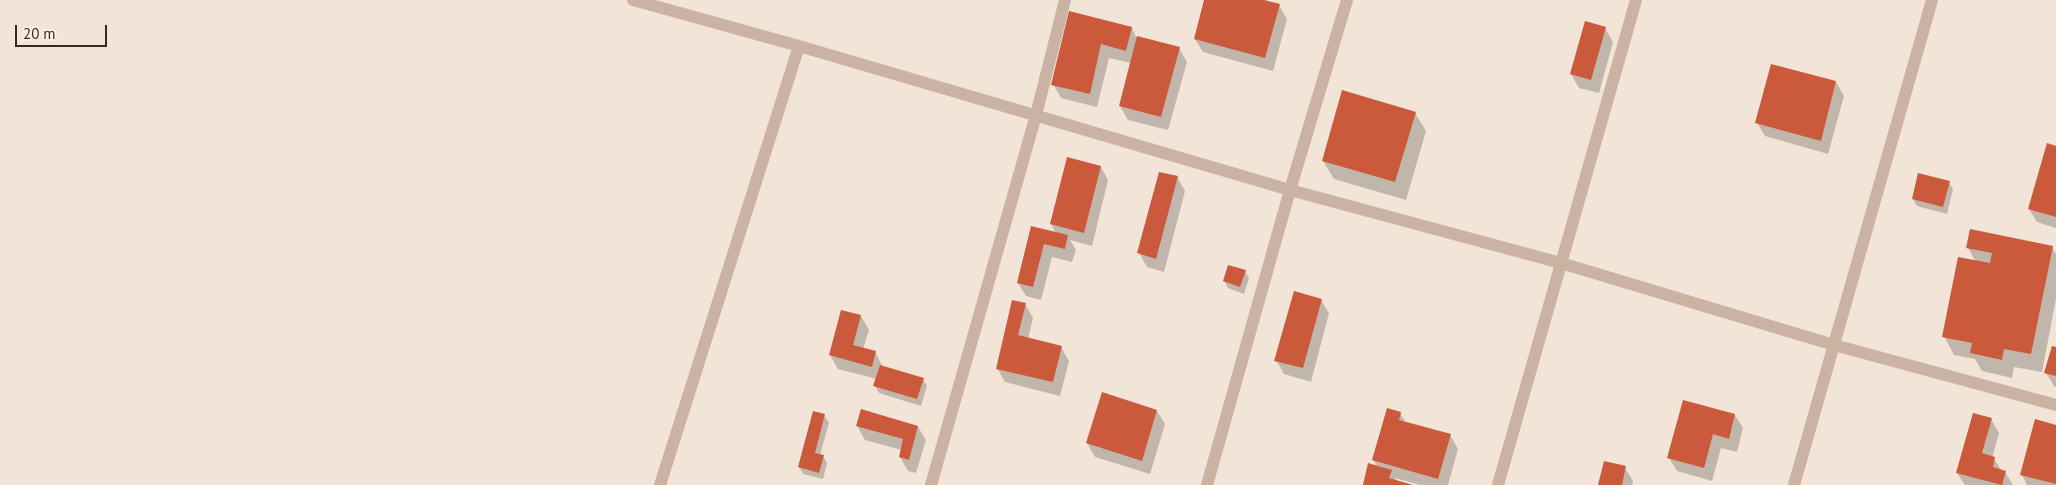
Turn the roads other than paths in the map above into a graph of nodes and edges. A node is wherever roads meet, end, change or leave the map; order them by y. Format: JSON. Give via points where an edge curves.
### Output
{"nodes":[{"id":1,"x":633,"y":0,"type":"edge"},
{"id":2,"x":1065,"y":0,"type":"edge"},
{"id":3,"x":1347,"y":0,"type":"edge"},
{"id":4,"x":1636,"y":0,"type":"edge"},
{"id":5,"x":1932,"y":0,"type":"edge"},
{"id":6,"x":799,"y":46,"type":"junction"},
{"id":7,"x":1036,"y":115,"type":"junction"},
{"id":8,"x":1290,"y":190,"type":"junction"},
{"id":9,"x":1561,"y":263,"type":"junction"},
{"id":10,"x":1834,"y":345,"type":"junction"},
{"id":11,"x":2056,"y":406,"type":"edge"},
{"id":12,"x":660,"y":485,"type":"edge"},
{"id":13,"x":931,"y":485,"type":"edge"},
{"id":14,"x":1206,"y":485,"type":"edge"},
{"id":15,"x":1498,"y":485,"type":"edge"},
{"id":16,"x":1794,"y":485,"type":"edge"}],
"edges":[{"from":1,"to":6,"type":"street"},
{"from":2,"to":7,"type":"street"},
{"from":3,"to":8,"type":"street"},
{"from":4,"to":9,"type":"street"},
{"from":5,"to":10,"type":"street"},
{"from":6,"to":7,"type":"street"},
{"from":6,"to":12,"type":"street"},
{"from":7,"to":8,"type":"street"},
{"from":7,"to":13,"type":"street"},
{"from":8,"to":9,"type":"street"},
{"from":8,"to":14,"type":"street"},
{"from":9,"to":10,"type":"street"},
{"from":9,"to":15,"type":"street"},
{"from":10,"to":11,"type":"street"},
{"from":10,"to":16,"type":"street"}]}
